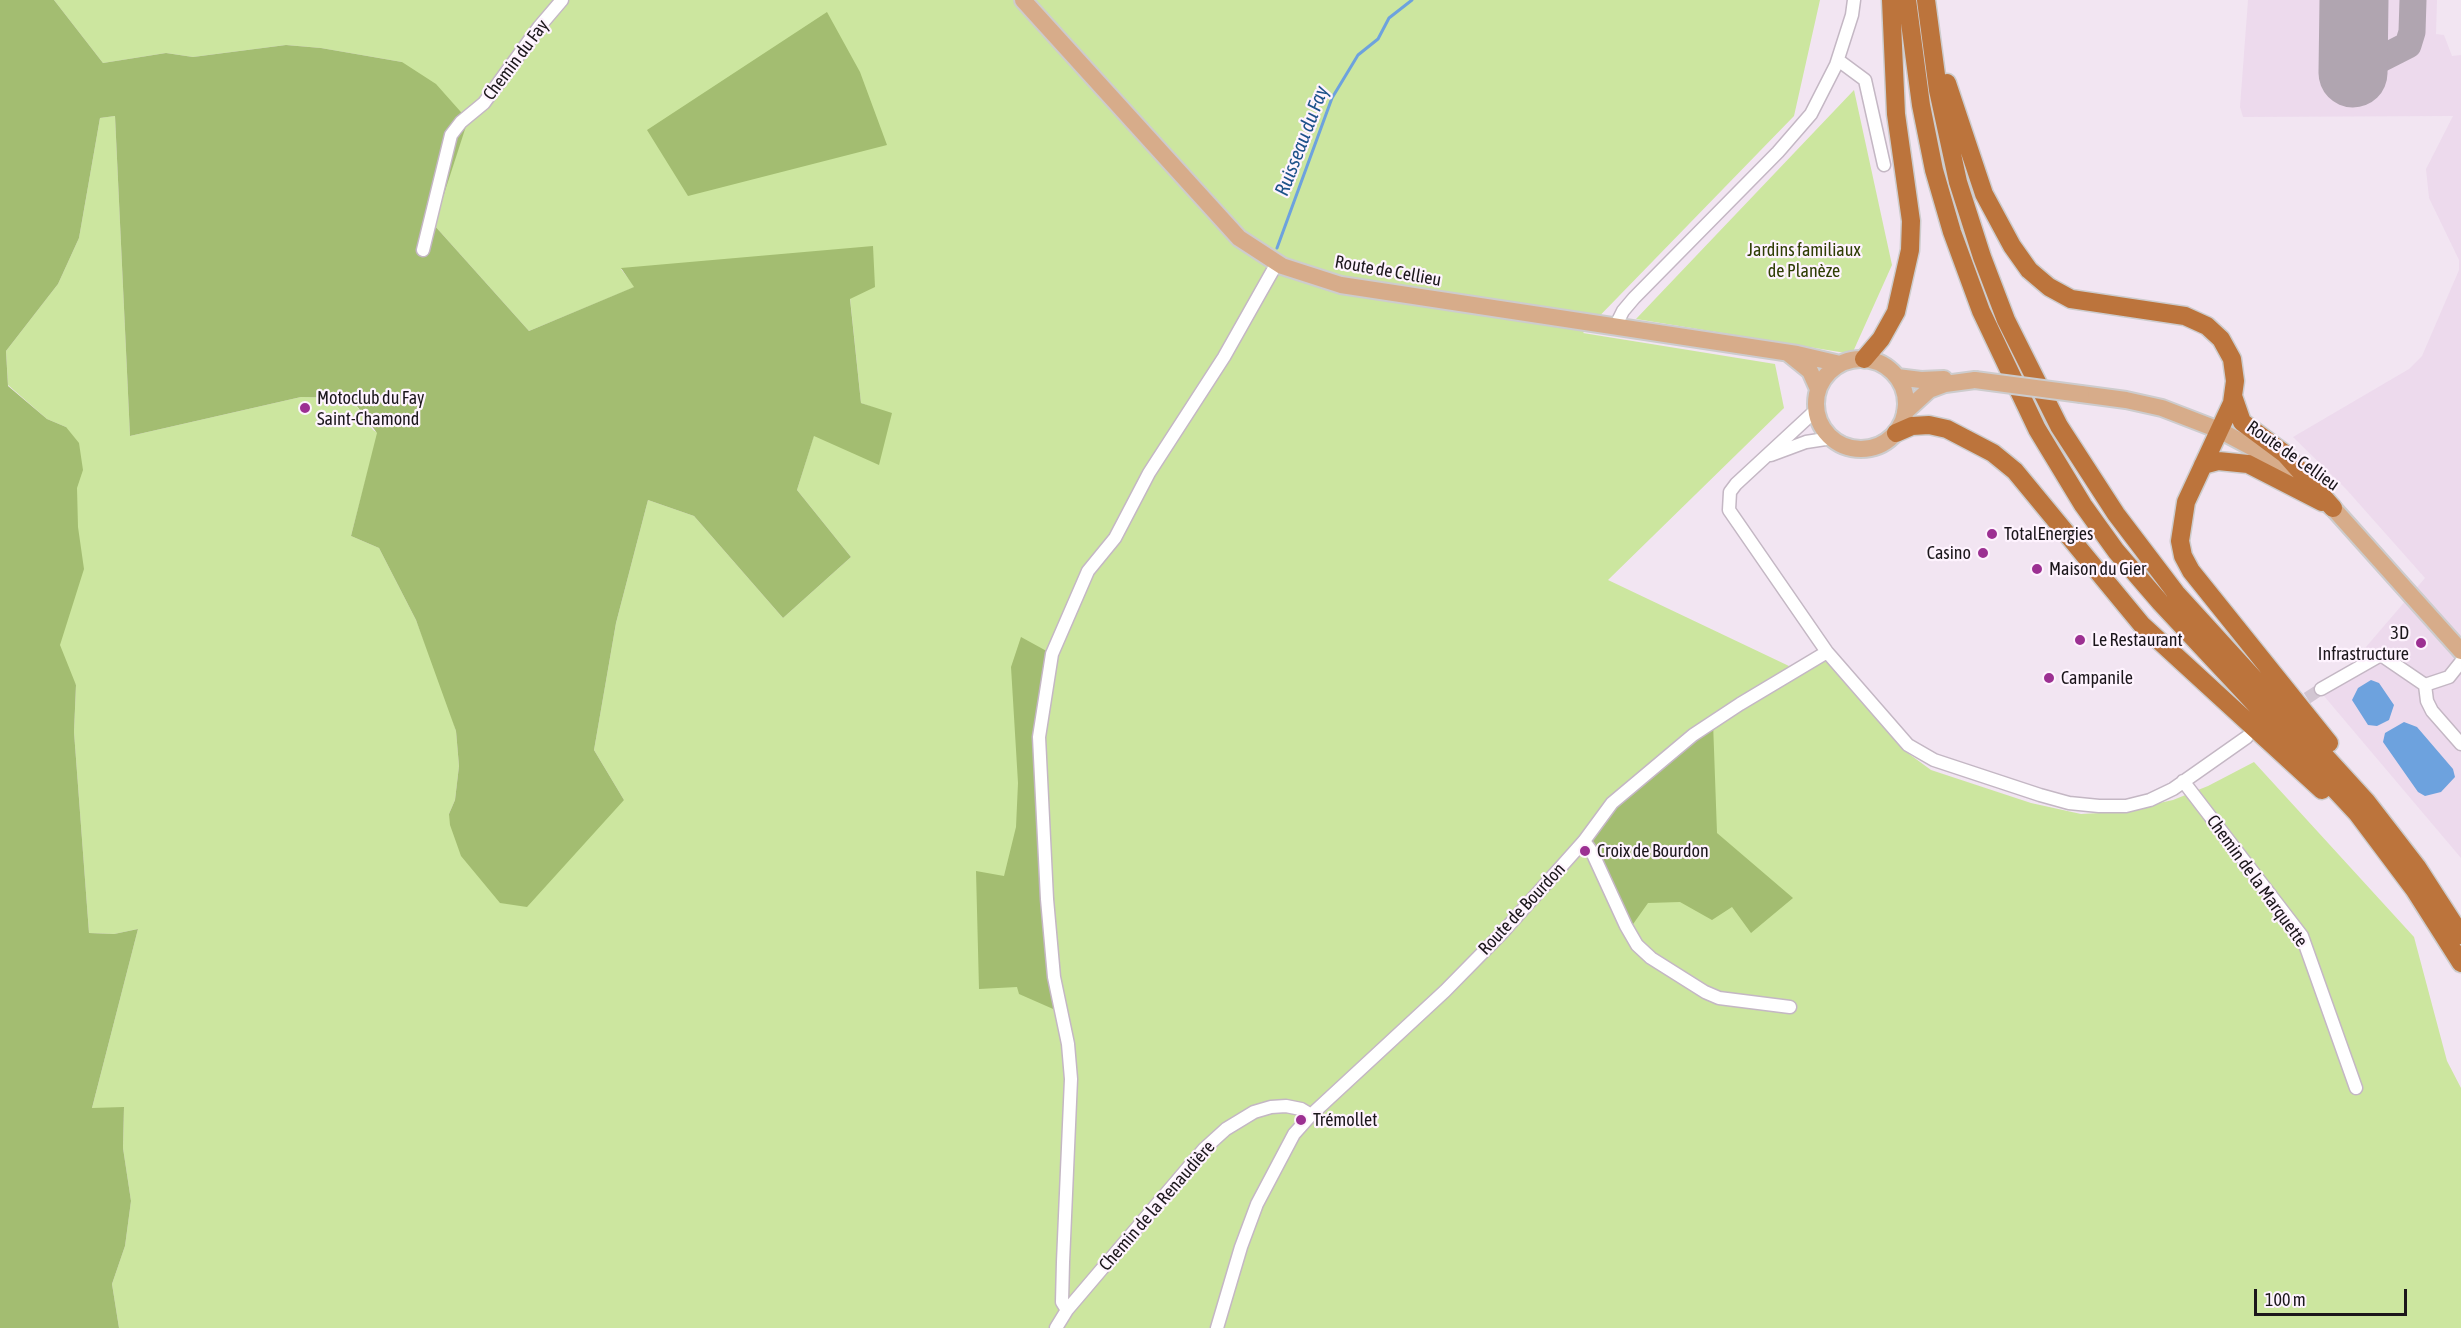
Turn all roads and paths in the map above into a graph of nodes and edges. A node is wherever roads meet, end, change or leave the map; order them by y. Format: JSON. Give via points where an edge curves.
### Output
{"nodes":[{"id":1,"x":562,"y":0,"type":"edge"},
{"id":2,"x":1023,"y":0,"type":"edge"},
{"id":3,"x":1854,"y":0,"type":"edge"},
{"id":4,"x":1891,"y":0,"type":"edge"},
{"id":5,"x":1907,"y":0,"type":"edge"},
{"id":6,"x":1927,"y":6,"type":"edge"},
{"id":7,"x":1838,"y":60,"type":"junction"},
{"id":8,"x":1884,"y":165,"type":"dead end"},
{"id":9,"x":423,"y":250,"type":"dead end"},
{"id":10,"x":1277,"y":263,"type":"junction"},
{"id":11,"x":1615,"y":327,"type":"junction"},
{"id":12,"x":1786,"y":352,"type":"junction"},
{"id":13,"x":1864,"y":359,"type":"junction"},
{"id":14,"x":1840,"y":364,"type":"junction"},
{"id":15,"x":1897,"y":377,"type":"junction"},
{"id":16,"x":1975,"y":380,"type":"junction"},
{"id":17,"x":1818,"y":389,"type":"junction"},
{"id":18,"x":2233,"y":396,"type":"junction"},
{"id":19,"x":1816,"y":410,"type":"junction"},
{"id":20,"x":1905,"y":412,"type":"junction"},
{"id":21,"x":2219,"y":430,"type":"junction"},
{"id":22,"x":1896,"y":433,"type":"junction"},
{"id":23,"x":1832,"y":438,"type":"junction"},
{"id":24,"x":1760,"y":462,"type":"junction"},
{"id":25,"x":2203,"y":465,"type":"junction"},
{"id":26,"x":2332,"y":508,"type":"junction"},
{"id":27,"x":2461,"y":651,"type":"edge"},
{"id":28,"x":1830,"y":655,"type":"junction"},
{"id":29,"x":2461,"y":662,"type":"edge"},
{"id":30,"x":2425,"y":685,"type":"junction"},
{"id":31,"x":2321,"y":688,"type":"tunnel mouth"},
{"id":32,"x":2247,"y":737,"type":"dead end"},
{"id":33,"x":2461,"y":744,"type":"edge"},
{"id":34,"x":2183,"y":782,"type":"junction"},
{"id":35,"x":2362,"y":807,"type":"junction"},
{"id":36,"x":1584,"y":841,"type":"junction"},
{"id":37,"x":2461,"y":935,"type":"edge"},
{"id":38,"x":2461,"y":963,"type":"edge"},
{"id":39,"x":1790,"y":1007,"type":"dead end"},
{"id":40,"x":2356,"y":1088,"type":"dead end"},
{"id":41,"x":1311,"y":1115,"type":"junction"},
{"id":42,"x":1066,"y":1310,"type":"junction"},
{"id":43,"x":1056,"y":1328,"type":"edge"},
{"id":44,"x":1217,"y":1328,"type":"edge"}],
"edges":[{"from":1,"to":9,"type":"street","name":"Chemin du Fay","via":[[484,103],[451,135]]},
{"from":2,"to":10,"type":"main road","name":"Route de Cellieu","via":[[1239,238]]},
{"from":3,"to":7,"type":"street"},
{"from":4,"to":13,"type":"highway","via":[[1896,114],[1911,221],[1910,250],[1896,312]]},
{"from":5,"to":35,"type":"highway","via":[[1921,105],[1952,232],[1981,311],[2037,429],[2116,551],[2160,602]]},
{"from":6,"to":18,"type":"highway","via":[[1938,37],[1947,86],[1984,194],[2029,270],[2071,299],[2185,316],[2207,326],[2221,339],[2232,358]]},
{"from":6,"to":35,"type":"highway","via":[[1958,182],[2006,320],[2060,426],[2116,514],[2176,593]]},
{"from":7,"to":8,"type":"street","via":[[1865,81]]},
{"from":7,"to":11,"type":"street","via":[[1811,114],[1634,298]]},
{"from":10,"to":11,"type":"main road","name":"Route de Cellieu","via":[[1341,285]]},
{"from":10,"to":42,"type":"street","via":[[1224,357],[1149,472],[1115,538],[1088,571],[1052,654],[1039,737],[1054,977],[1071,1078],[1062,1292]]},
{"from":11,"to":12,"type":"main road","name":"Route de Cellieu"},
{"from":12,"to":14,"type":"main road","name":"Route de Cellieu"},
{"from":12,"to":17,"type":"main road","via":[[1810,371]]},
{"from":13,"to":14,"type":"main road"},
{"from":13,"to":15,"type":"main road","via":[[1877,362]]},
{"from":14,"to":17,"type":"main road"},
{"from":15,"to":16,"type":"main road","name":"Route de Cellieu"},
{"from":15,"to":20,"type":"main road"},
{"from":16,"to":20,"type":"main road","name":"Route de Cellieu","via":[[1929,390]]},
{"from":16,"to":21,"type":"main road","name":"Route de Cellieu","bridge":true,"via":[[2126,400],[2162,408]]},
{"from":17,"to":19,"type":"main road"},
{"from":18,"to":21,"type":"highway"},
{"from":18,"to":26,"type":"highway","via":[[2242,422],[2285,454]]},
{"from":19,"to":23,"type":"main road"},
{"from":19,"to":24,"type":"street"},
{"from":20,"to":22,"type":"main road"},
{"from":21,"to":25,"type":"highway"},
{"from":21,"to":26,"type":"main road","name":"Route de Cellieu","via":[[2253,448]]},
{"from":22,"to":23,"type":"main road","via":[[1866,449],[1852,448]]},
{"from":22,"to":35,"type":"highway","via":[[1912,426],[1929,425],[1947,429],[1994,453],[2045,505],[2142,625],[2333,799]]},
{"from":23,"to":24,"type":"street","via":[[1791,446]]},
{"from":24,"to":28,"type":"street","via":[[1730,492],[1729,510]]},
{"from":25,"to":26,"type":"highway","via":[[2218,461],[2262,468]]},
{"from":25,"to":35,"type":"highway","via":[[2186,502],[2181,526],[2183,556],[2360,781]]},
{"from":26,"to":27,"type":"main road","name":"Route de Cellieu"},
{"from":28,"to":34,"type":"street","via":[[1896,733],[1918,753],[1934,760],[2069,803],[2099,806],[2126,806],[2150,800]]},
{"from":28,"to":36,"type":"street","name":"Route de Bourdon","via":[[1740,704],[1693,735],[1612,803]]},
{"from":29,"to":30,"type":"street","via":[[2449,677]]},
{"from":30,"to":31,"type":"street","via":[[2379,656]]},
{"from":30,"to":33,"type":"street","via":[[2432,711]]},
{"from":32,"to":34,"type":"street"},
{"from":34,"to":40,"type":"street","name":"Chemin de la Marquette","via":[[2302,936]]},
{"from":35,"to":37,"type":"highway","via":[[2417,867]]},
{"from":35,"to":38,"type":"highway"},
{"from":36,"to":39,"type":"street","via":[[1626,926],[1637,945],[1651,958],[1719,998]]},
{"from":36,"to":41,"type":"street","name":"Route de Bourdon","via":[[1453,983]]},
{"from":41,"to":42,"type":"street","name":"Chemin de la Renaudière","via":[[1301,1109],[1271,1107],[1226,1129],[1204,1149]]},
{"from":41,"to":44,"type":"street","name":"Route de Bourdon","via":[[1294,1134],[1257,1204]]},
{"from":42,"to":43,"type":"street","name":"Chemin de la Renaudière"}]}
